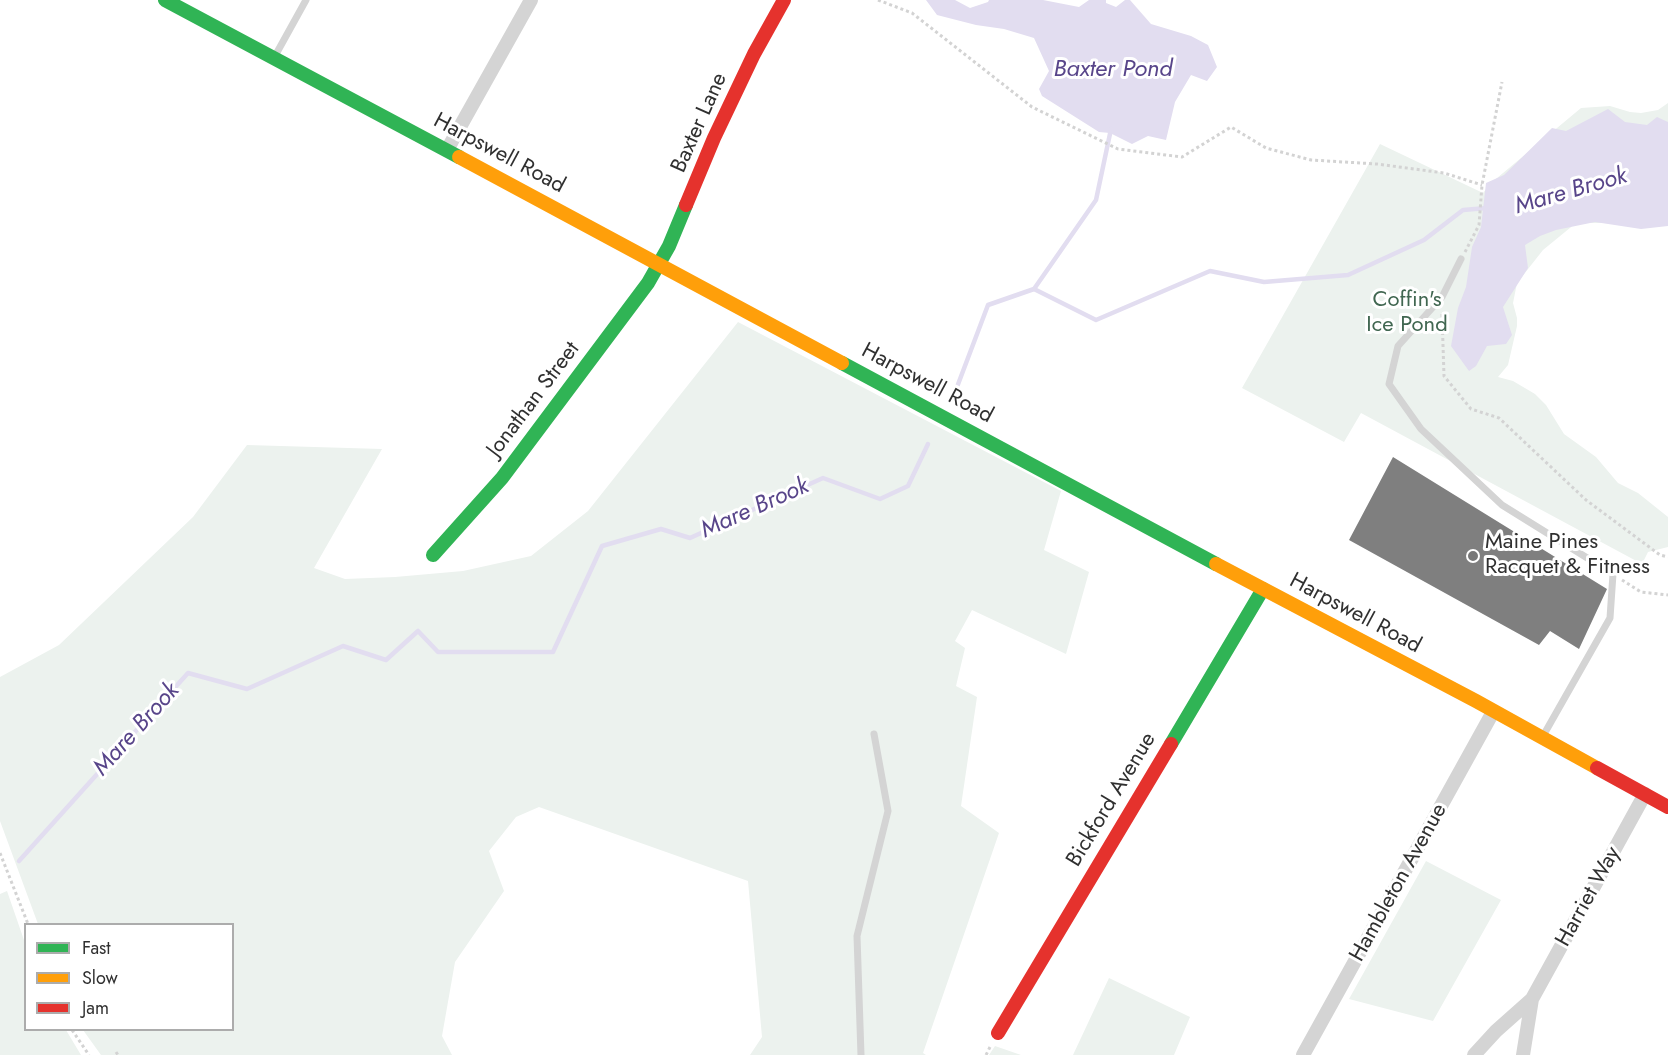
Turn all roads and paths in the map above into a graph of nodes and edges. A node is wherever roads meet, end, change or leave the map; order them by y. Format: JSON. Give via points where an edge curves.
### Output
{"nodes":[{"id":1,"x":165,"y":0,"type":"edge"},
{"id":2,"x":306,"y":0,"type":"edge"},
{"id":3,"x":531,"y":0,"type":"edge"},
{"id":4,"x":784,"y":0,"type":"edge"},
{"id":5,"x":878,"y":0,"type":"edge"},
{"id":6,"x":274,"y":58,"type":"junction"},
{"id":7,"x":1502,"y":82,"type":"dead end"},
{"id":8,"x":447,"y":150,"type":"junction"},
{"id":9,"x":1482,"y":185,"type":"junction"},
{"id":10,"x":1461,"y":259,"type":"joint"},
{"id":11,"x":659,"y":265,"type":"junction"},
{"id":12,"x":1442,"y":297,"type":"junction"},
{"id":13,"x":433,"y":555,"type":"dead end"},
{"id":14,"x":1668,"y":557,"type":"edge"},
{"id":15,"x":1613,"y":574,"type":"junction"},
{"id":16,"x":1263,"y":589,"type":"junction"},
{"id":17,"x":1668,"y":595,"type":"edge"},
{"id":18,"x":1493,"y":712,"type":"junction"},
{"id":19,"x":874,"y":734,"type":"dead end"},
{"id":20,"x":1542,"y":738,"type":"junction"},
{"id":21,"x":1646,"y":794,"type":"junction"},
{"id":22,"x":1668,"y":807,"type":"edge"},
{"id":23,"x":0,"y":853,"type":"edge"},
{"id":24,"x":28,"y":923,"type":"edge"},
{"id":25,"x":1532,"y":999,"type":"junction"},
{"id":26,"x":73,"y":1031,"type":"edge"},
{"id":27,"x":998,"y":1033,"type":"dead end"},
{"id":28,"x":89,"y":1055,"type":"edge"},
{"id":29,"x":861,"y":1055,"type":"edge"},
{"id":30,"x":1303,"y":1055,"type":"edge"},
{"id":31,"x":1474,"y":1055,"type":"edge"},
{"id":32,"x":1522,"y":1055,"type":"edge"}],
"edges":[{"from":1,"to":6,"type":"main road","name":"Harpswell Road"},
{"from":2,"to":6,"type":"lane"},
{"from":3,"to":8,"type":"street"},
{"from":4,"to":11,"type":"main road","name":"Baxter Lane","via":[[714,138]]},
{"from":5,"to":9,"type":"path","via":[[912,13],[1032,107],[1118,149],[1182,157],[1231,127],[1266,148],[1311,160],[1444,173]]},
{"from":6,"to":8,"type":"main road","name":"Harpswell Road"},
{"from":7,"to":9,"type":"path"},
{"from":8,"to":11,"type":"main road","name":"Harpswell Road"},
{"from":9,"to":10,"type":"path","via":[[1479,225]]},
{"from":10,"to":12,"type":"lane"},
{"from":11,"to":13,"type":"main road","name":"Jonathan Street","via":[[508,469]]},
{"from":11,"to":16,"type":"main road","name":"Harpswell Road"},
{"from":12,"to":14,"type":"path","via":[[1444,376],[1471,409],[1498,418],[1586,500]]},
{"from":12,"to":15,"type":"lane","via":[[1398,346],[1389,384],[1421,429],[1502,505]]},
{"from":15,"to":17,"type":"path","via":[[1641,592]]},
{"from":15,"to":20,"type":"lane","via":[[1610,618]]},
{"from":16,"to":18,"type":"main road","name":"Harpswell Road"},
{"from":16,"to":27,"type":"main road","name":"Bickford Avenue"},
{"from":18,"to":20,"type":"main road","name":"Harpswell Road"},
{"from":18,"to":30,"type":"street","name":"Hambleton Avenue"},
{"from":19,"to":29,"type":"lane","via":[[888,812],[857,936]]},
{"from":20,"to":21,"type":"main road","name":"Harpswell Road"},
{"from":21,"to":22,"type":"main road","name":"Harpswell Road"},
{"from":21,"to":25,"type":"street","name":"Harriet Way"},
{"from":23,"to":24,"type":"path"},
{"from":25,"to":31,"type":"street","name":"Harriet Way"},
{"from":25,"to":32,"type":"street","name":"Harriet Way"},
{"from":26,"to":28,"type":"path"}]}
